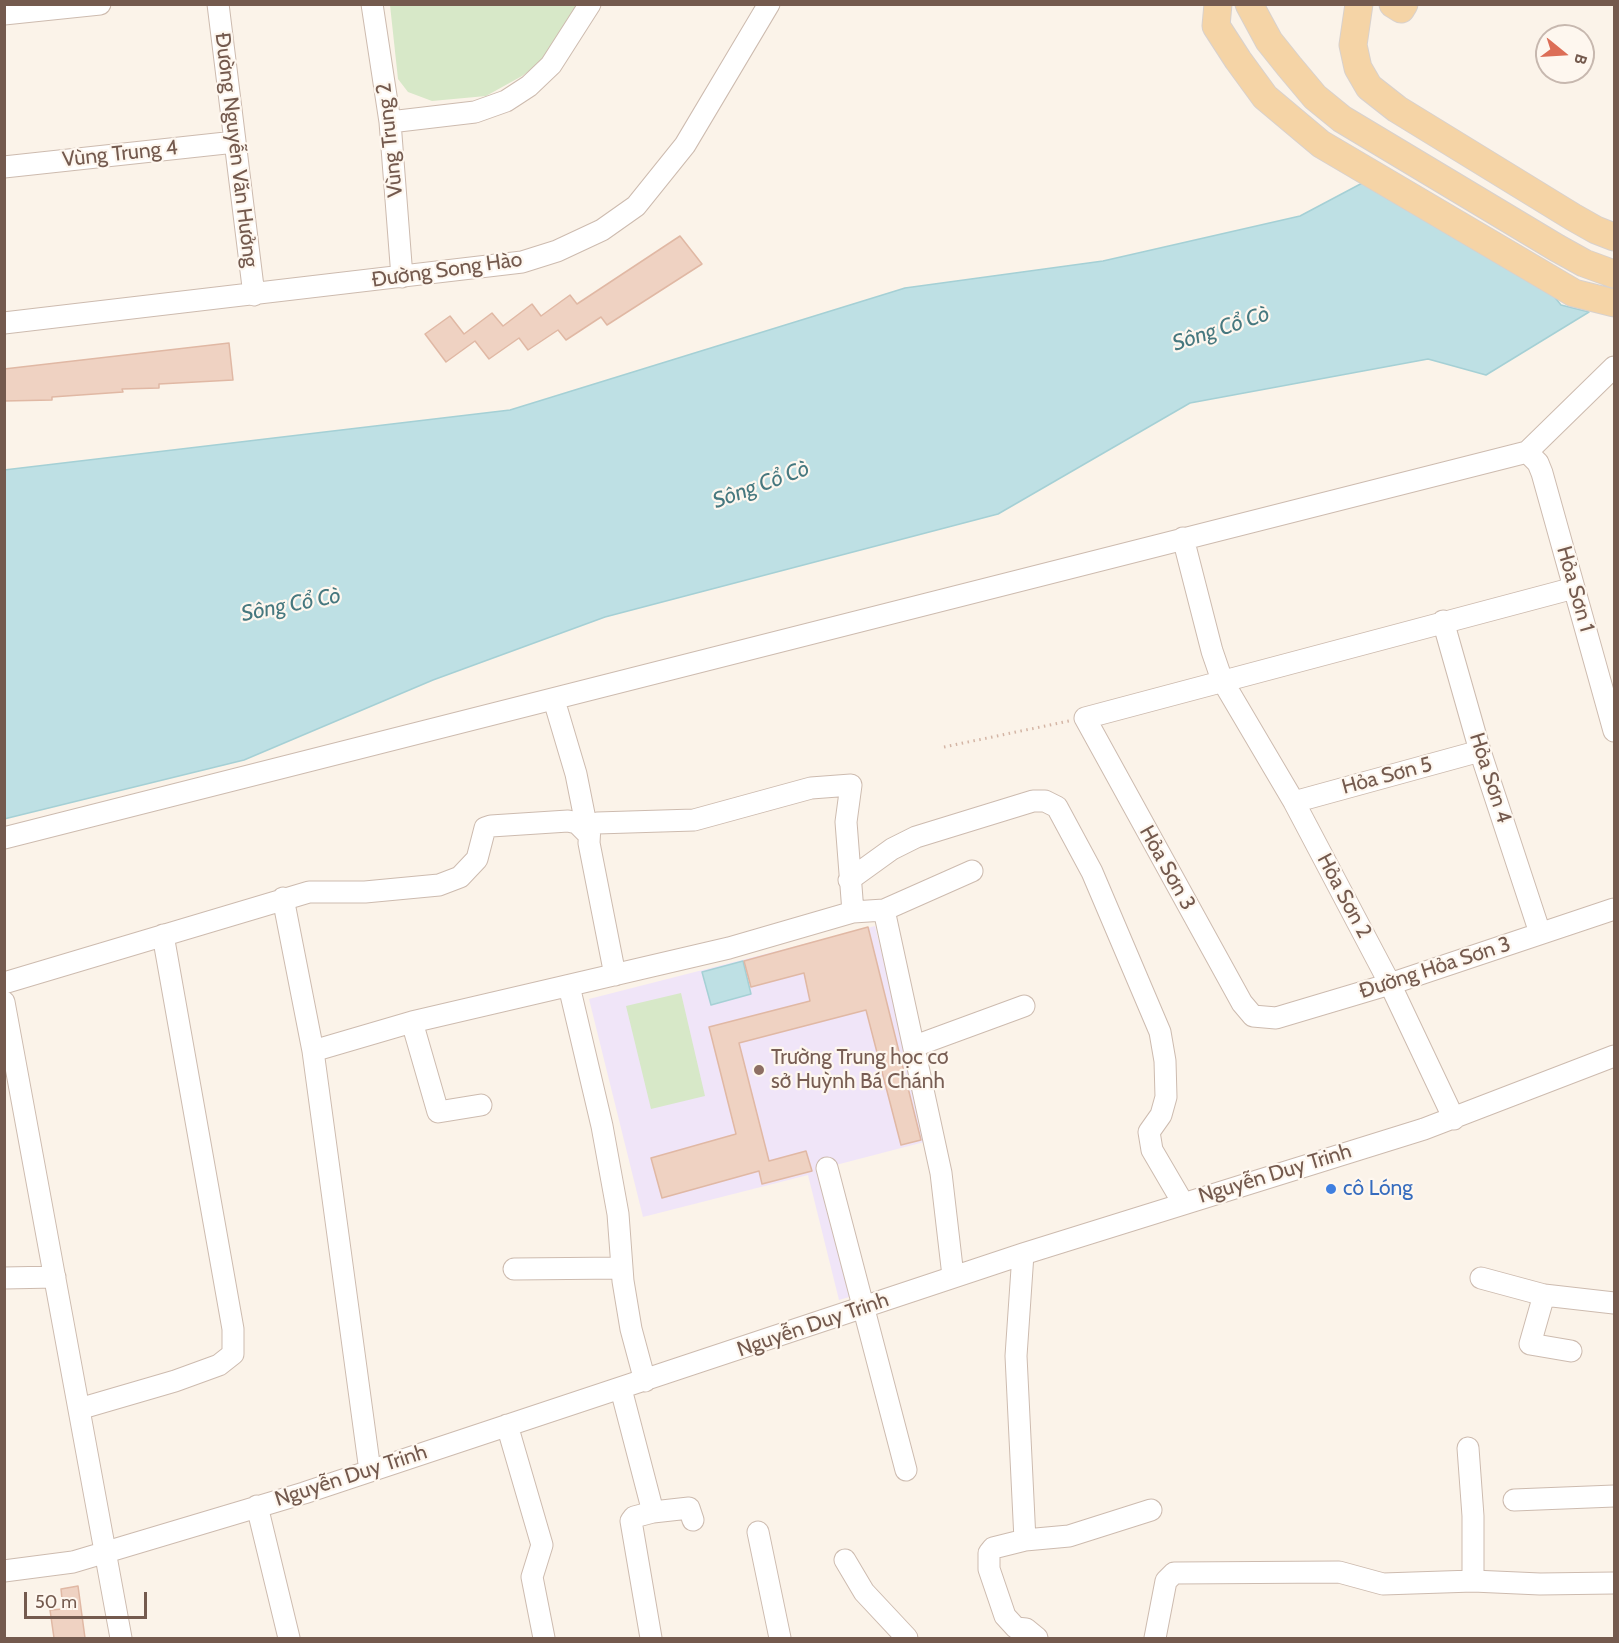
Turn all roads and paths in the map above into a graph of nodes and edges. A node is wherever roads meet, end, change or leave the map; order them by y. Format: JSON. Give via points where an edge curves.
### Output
{"nodes":[{"id":1,"x":100,"y":4,"type":"edge"},
{"id":2,"x":218,"y":4,"type":"edge"},
{"id":3,"x":372,"y":4,"type":"edge"},
{"id":4,"x":590,"y":4,"type":"edge"},
{"id":5,"x":770,"y":4,"type":"edge"},
{"id":6,"x":1218,"y":4,"type":"edge"},
{"id":7,"x":1249,"y":4,"type":"edge"},
{"id":8,"x":1359,"y":4,"type":"edge"},
{"id":9,"x":4,"y":14,"type":"edge"},
{"id":10,"x":1369,"y":87,"type":"junction"},
{"id":11,"x":1342,"y":119,"type":"junction"},
{"id":12,"x":390,"y":122,"type":"junction"},
{"id":13,"x":235,"y":142,"type":"junction"},
{"id":14,"x":4,"y":167,"type":"edge"},
{"id":15,"x":1605,"y":234,"type":"edge"},
{"id":16,"x":1614,"y":274,"type":"edge"},
{"id":17,"x":402,"y":277,"type":"junction"},
{"id":18,"x":254,"y":295,"type":"junction"},
{"id":19,"x":1614,"y":303,"type":"edge"},
{"id":20,"x":4,"y":323,"type":"edge"},
{"id":21,"x":1614,"y":367,"type":"edge"},
{"id":22,"x":1527,"y":452,"type":"junction"},
{"id":23,"x":1183,"y":538,"type":"junction"},
{"id":24,"x":1574,"y":588,"type":"junction"},
{"id":25,"x":1443,"y":621,"type":"junction"},
{"id":26,"x":1222,"y":680,"type":"junction"},
{"id":27,"x":555,"y":700,"type":"junction"},
{"id":28,"x":1085,"y":718,"type":"junction"},
{"id":29,"x":1614,"y":731,"type":"edge"},
{"id":30,"x":944,"y":747,"type":"dead end"},
{"id":31,"x":1480,"y":751,"type":"junction"},
{"id":32,"x":1294,"y":802,"type":"junction"},
{"id":33,"x":588,"y":834,"type":"junction"},
{"id":34,"x":4,"y":838,"type":"edge"},
{"id":35,"x":972,"y":871,"type":"dead end"},
{"id":36,"x":849,"y":880,"type":"junction"},
{"id":37,"x":283,"y":898,"type":"junction"},
{"id":38,"x":1614,"y":909,"type":"edge"},
{"id":39,"x":884,"y":910,"type":"junction"},
{"id":40,"x":853,"y":912,"type":"junction"},
{"id":41,"x":1540,"y":933,"type":"junction"},
{"id":42,"x":163,"y":935,"type":"junction"},
{"id":43,"x":615,"y":975,"type":"junction"},
{"id":44,"x":4,"y":983,"type":"edge"},
{"id":45,"x":1390,"y":984,"type":"junction"},
{"id":46,"x":569,"y":986,"type":"junction"},
{"id":47,"x":4,"y":1002,"type":"edge"},
{"id":48,"x":1023,"y":1006,"type":"dead end"},
{"id":49,"x":1253,"y":1016,"type":"joint"},
{"id":50,"x":412,"y":1022,"type":"junction"},
{"id":51,"x":915,"y":1047,"type":"junction"},
{"id":52,"x":313,"y":1051,"type":"junction"},
{"id":53,"x":1614,"y":1056,"type":"edge"},
{"id":54,"x":481,"y":1105,"type":"dead end"},
{"id":55,"x":1454,"y":1119,"type":"junction"},
{"id":56,"x":827,"y":1168,"type":"dead end"},
{"id":57,"x":1183,"y":1203,"type":"junction"},
{"id":58,"x":1023,"y":1254,"type":"junction"},
{"id":59,"x":622,"y":1268,"type":"junction"},
{"id":60,"x":514,"y":1269,"type":"dead end"},
{"id":61,"x":953,"y":1276,"type":"junction"},
{"id":62,"x":55,"y":1277,"type":"junction"},
{"id":63,"x":4,"y":1278,"type":"edge"},
{"id":64,"x":1481,"y":1278,"type":"dead end"},
{"id":65,"x":1545,"y":1295,"type":"junction"},
{"id":66,"x":1614,"y":1303,"type":"edge"},
{"id":67,"x":863,"y":1308,"type":"junction"},
{"id":68,"x":1570,"y":1351,"type":"dead end"},
{"id":69,"x":645,"y":1381,"type":"junction"},
{"id":70,"x":621,"y":1389,"type":"junction"},
{"id":71,"x":79,"y":1409,"type":"junction"},
{"id":72,"x":507,"y":1425,"type":"junction"},
{"id":73,"x":1468,"y":1448,"type":"dead end"},
{"id":74,"x":906,"y":1470,"type":"dead end"},
{"id":75,"x":370,"y":1471,"type":"junction"},
{"id":76,"x":1614,"y":1496,"type":"edge"},
{"id":77,"x":1514,"y":1500,"type":"dead end"},
{"id":78,"x":257,"y":1506,"type":"junction"},
{"id":79,"x":1151,"y":1510,"type":"dead end"},
{"id":80,"x":653,"y":1512,"type":"junction"},
{"id":81,"x":693,"y":1520,"type":"dead end"},
{"id":82,"x":758,"y":1532,"type":"dead end"},
{"id":83,"x":1025,"y":1540,"type":"junction"},
{"id":84,"x":106,"y":1554,"type":"junction"},
{"id":85,"x":845,"y":1560,"type":"dead end"},
{"id":86,"x":4,"y":1571,"type":"edge"},
{"id":87,"x":1473,"y":1581,"type":"junction"},
{"id":88,"x":1614,"y":1583,"type":"edge"},
{"id":89,"x":121,"y":1638,"type":"edge"},
{"id":90,"x":289,"y":1638,"type":"edge"},
{"id":91,"x":544,"y":1638,"type":"edge"},
{"id":92,"x":651,"y":1638,"type":"edge"},
{"id":93,"x":780,"y":1638,"type":"edge"},
{"id":94,"x":906,"y":1638,"type":"edge"},
{"id":95,"x":1037,"y":1638,"type":"edge"},
{"id":96,"x":1155,"y":1638,"type":"edge"}],
"edges":[{"from":1,"to":9,"type":"street"},
{"from":2,"to":13,"type":"street","name":"Đường Nguyễn Văn Hưởng"},
{"from":3,"to":12,"type":"street","name":"Vùng Trung 2"},
{"from":4,"to":12,"type":"street","via":[[551,65],[506,101],[475,112]]},
{"from":5,"to":17,"type":"street","name":"Đường Song Hào","via":[[685,145],[636,206],[602,230],[522,262]]},
{"from":6,"to":19,"type":"main road","via":[[1216,27],[1265,97],[1294,124],[1321,144],[1574,293]]},
{"from":7,"to":11,"type":"main road","via":[[1269,41],[1289,66],[1315,97]]},
{"from":8,"to":10,"type":"main road","via":[[1353,45],[1358,68]]},
{"from":10,"to":11,"type":"main road"},
{"from":10,"to":15,"type":"main road","via":[[1397,109]]},
{"from":11,"to":16,"type":"main road","via":[[1557,248]]},
{"from":12,"to":17,"type":"street","name":"Vùng Trung 2"},
{"from":13,"to":14,"type":"street","name":"Vùng Trung 4"},
{"from":13,"to":18,"type":"street","name":"Đường Nguyễn Văn Hưởng"},
{"from":17,"to":18,"type":"street","name":"Đường Song Hào"},
{"from":18,"to":20,"type":"street","name":"Đường Song Hào"},
{"from":21,"to":22,"type":"street"},
{"from":22,"to":23,"type":"street"},
{"from":22,"to":24,"type":"street","name":"Hỏa Sơn 1","via":[[1538,462],[1542,473]]},
{"from":23,"to":26,"type":"street","name":"Hỏa Sơn 2"},
{"from":23,"to":27,"type":"street"},
{"from":24,"to":25,"type":"street"},
{"from":24,"to":29,"type":"street","name":"Hỏa Sơn 1"},
{"from":25,"to":26,"type":"street"},
{"from":25,"to":31,"type":"street","name":"Hỏa Sơn 4"},
{"from":26,"to":28,"type":"street"},
{"from":26,"to":32,"type":"street","name":"Hỏa Sơn 2"},
{"from":27,"to":33,"type":"street"},
{"from":27,"to":34,"type":"street"},
{"from":28,"to":30,"type":"path"},
{"from":28,"to":49,"type":"street","name":"Hỏa Sơn 3","via":[[1242,1003]]},
{"from":31,"to":32,"type":"street","name":"Hỏa Sơn 5"},
{"from":31,"to":41,"type":"street","name":"Hỏa Sơn 4"},
{"from":32,"to":45,"type":"street","name":"Hỏa Sơn 2"},
{"from":33,"to":36,"type":"street","via":[[590,825],[597,823],[694,820],[811,788],[851,785],[846,822]]},
{"from":33,"to":37,"type":"street","via":[[577,823],[568,821],[491,826],[484,828],[477,859],[460,877],[439,885],[365,892],[309,892]]},
{"from":33,"to":43,"type":"street"},
{"from":35,"to":39,"type":"street"},
{"from":36,"to":40,"type":"street"},
{"from":36,"to":57,"type":"street","via":[[916,837],[1033,801],[1057,807],[1092,872],[1160,1032],[1166,1097],[1161,1116],[1149,1131],[1152,1150]]},
{"from":37,"to":42,"type":"street"},
{"from":37,"to":52,"type":"street"},
{"from":38,"to":41,"type":"street","name":"Đường Hỏa Sơn 3"},
{"from":39,"to":40,"type":"street"},
{"from":39,"to":51,"type":"street"},
{"from":40,"to":43,"type":"street","via":[[729,948]]},
{"from":41,"to":45,"type":"street","name":"Đường Hỏa Sơn 3"},
{"from":42,"to":44,"type":"street"},
{"from":42,"to":71,"type":"street","via":[[231,1317],[233,1354],[219,1365],[175,1381]]},
{"from":43,"to":46,"type":"street"},
{"from":45,"to":49,"type":"street","name":"Đường Hỏa Sơn 3","via":[[1276,1018]]},
{"from":45,"to":55,"type":"street","name":"Hỏa Sơn 2"},
{"from":46,"to":50,"type":"street"},
{"from":46,"to":59,"type":"street","via":[[604,1137],[618,1214]]},
{"from":47,"to":62,"type":"street"},
{"from":48,"to":51,"type":"street"},
{"from":50,"to":52,"type":"street"},
{"from":50,"to":54,"type":"street","via":[[438,1112]]},
{"from":51,"to":61,"type":"street","via":[[941,1173]]},
{"from":52,"to":75,"type":"street"},
{"from":53,"to":55,"type":"street","name":"Nguyễn Duy Trinh"},
{"from":55,"to":57,"type":"street","name":"Nguyễn Duy Trinh"},
{"from":56,"to":67,"type":"street"},
{"from":57,"to":58,"type":"street","name":"Nguyễn Duy Trinh"},
{"from":58,"to":61,"type":"street","name":"Nguyễn Duy Trinh"},
{"from":58,"to":83,"type":"street","via":[[1016,1356]]},
{"from":59,"to":60,"type":"street"},
{"from":59,"to":69,"type":"street","via":[[631,1329]]},
{"from":61,"to":67,"type":"street","name":"Nguyễn Duy Trinh"},
{"from":62,"to":63,"type":"street"},
{"from":62,"to":71,"type":"street"},
{"from":64,"to":65,"type":"street"},
{"from":65,"to":66,"type":"street"},
{"from":65,"to":68,"type":"street","via":[[1530,1344]]},
{"from":67,"to":69,"type":"street","name":"Nguyễn Duy Trinh"},
{"from":67,"to":74,"type":"street"},
{"from":69,"to":70,"type":"street","name":"Nguyễn Duy Trinh"},
{"from":70,"to":72,"type":"street","name":"Nguyễn Duy Trinh"},
{"from":70,"to":80,"type":"street"},
{"from":71,"to":84,"type":"street"},
{"from":72,"to":75,"type":"street","name":"Nguyễn Duy Trinh"},
{"from":72,"to":91,"type":"street","via":[[542,1545],[532,1577]]},
{"from":73,"to":87,"type":"street"},
{"from":75,"to":78,"type":"street","name":"Nguyễn Duy Trinh"},
{"from":76,"to":77,"type":"street"},
{"from":78,"to":84,"type":"street","name":"Nguyễn Duy Trinh"},
{"from":78,"to":90,"type":"street"},
{"from":79,"to":83,"type":"street","via":[[1069,1536]]},
{"from":80,"to":81,"type":"street","via":[[689,1508]]},
{"from":80,"to":92,"type":"street","via":[[631,1521]]},
{"from":82,"to":93,"type":"street"},
{"from":83,"to":95,"type":"street","via":[[993,1548],[989,1569],[1005,1616],[1016,1628],[1026,1629]]},
{"from":84,"to":86,"type":"street","name":"Nguyễn Duy Trinh","via":[[58,1566]]},
{"from":84,"to":89,"type":"street"},
{"from":85,"to":94,"type":"street","via":[[864,1592]]},
{"from":87,"to":88,"type":"street"},
{"from":87,"to":96,"type":"street","via":[[1383,1584],[1338,1572],[1174,1573],[1166,1581]]}]}
